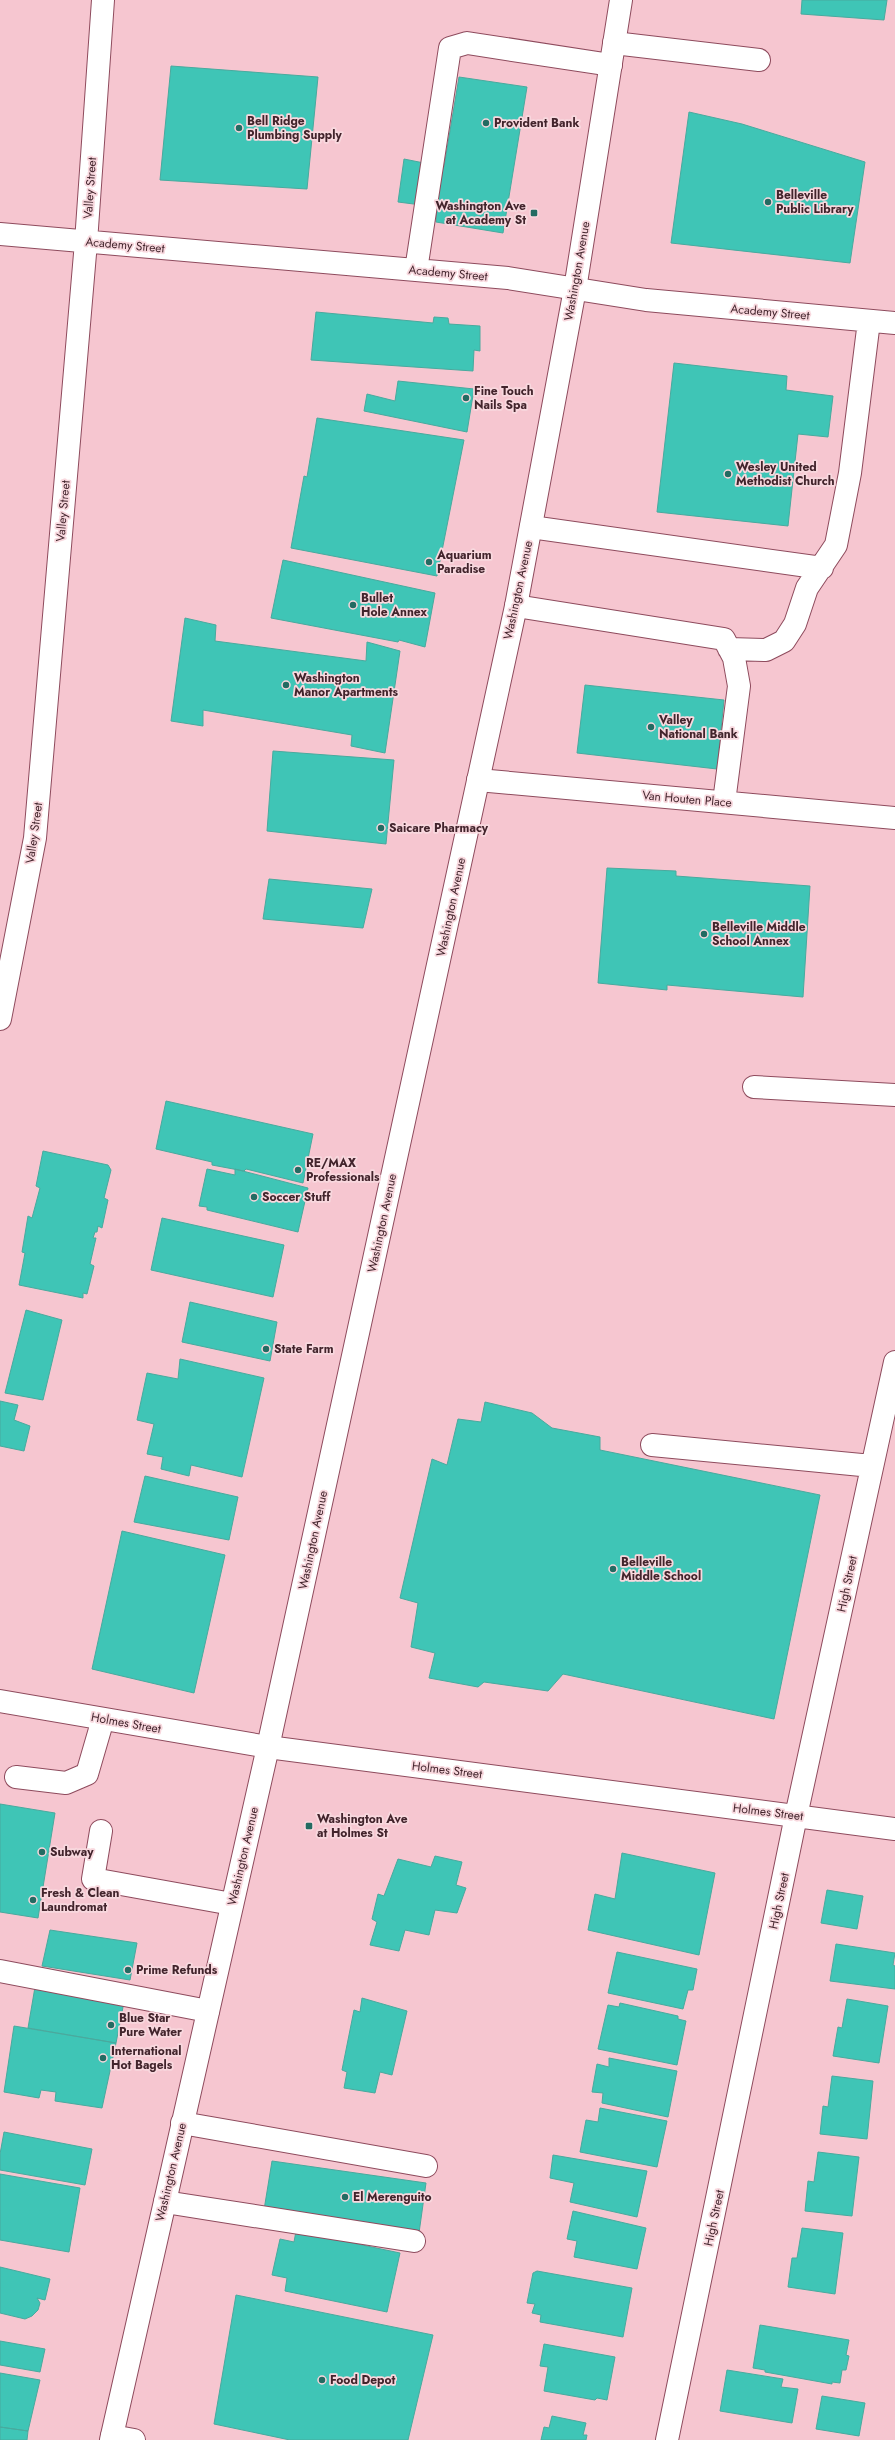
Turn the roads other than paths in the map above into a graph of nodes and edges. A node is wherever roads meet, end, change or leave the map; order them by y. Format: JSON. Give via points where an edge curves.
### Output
{"nodes":[{"id":1,"x":103,"y":0,"type":"edge"},
{"id":2,"x":621,"y":0,"type":"edge"},
{"id":3,"x":614,"y":43,"type":"junction"},
{"id":4,"x":759,"y":60,"type":"dead end"},
{"id":5,"x":611,"y":65,"type":"junction"},
{"id":6,"x":0,"y":234,"type":"edge"},
{"id":7,"x":86,"y":242,"type":"junction"},
{"id":8,"x":416,"y":270,"type":"junction"},
{"id":9,"x":575,"y":288,"type":"junction"},
{"id":10,"x":869,"y":321,"type":"junction"},
{"id":11,"x":895,"y":323,"type":"edge"},
{"id":12,"x":531,"y":527,"type":"junction"},
{"id":13,"x":822,"y":568,"type":"junction"},
{"id":14,"x":516,"y":606,"type":"junction"},
{"id":15,"x":729,"y":649,"type":"junction"},
{"id":16,"x":478,"y":780,"type":"junction"},
{"id":17,"x":724,"y":802,"type":"junction"},
{"id":18,"x":895,"y":818,"type":"edge"},
{"id":19,"x":0,"y":1018,"type":"edge"},
{"id":20,"x":754,"y":1087,"type":"dead end"},
{"id":21,"x":895,"y":1095,"type":"edge"},
{"id":22,"x":895,"y":1362,"type":"edge"},
{"id":23,"x":652,"y":1445,"type":"dead end"},
{"id":24,"x":872,"y":1466,"type":"junction"},
{"id":25,"x":0,"y":1702,"type":"edge"},
{"id":26,"x":103,"y":1719,"type":"junction"},
{"id":27,"x":268,"y":1747,"type":"junction"},
{"id":28,"x":16,"y":1777,"type":"dead end"},
{"id":29,"x":796,"y":1816,"type":"junction"},
{"id":30,"x":895,"y":1829,"type":"edge"},
{"id":31,"x":101,"y":1831,"type":"dead end"},
{"id":32,"x":232,"y":1904,"type":"junction"},
{"id":33,"x":0,"y":1971,"type":"edge"},
{"id":34,"x":208,"y":2011,"type":"junction"},
{"id":35,"x":182,"y":2123,"type":"junction"},
{"id":36,"x":426,"y":2166,"type":"dead end"},
{"id":37,"x":165,"y":2202,"type":"junction"},
{"id":38,"x":414,"y":2241,"type":"dead end"},
{"id":39,"x":111,"y":2438,"type":"edge"},
{"id":40,"x":134,"y":2440,"type":"edge"},
{"id":41,"x":668,"y":2440,"type":"edge"}],
"edges":[{"from":1,"to":7,"type":"street","name":"Valley Street"},
{"from":2,"to":3,"type":"street","name":"Washington Avenue"},
{"from":3,"to":4,"type":"street"},
{"from":3,"to":5,"type":"street","name":"Washington Avenue"},
{"from":5,"to":8,"type":"street","via":[[467,43],[450,48]]},
{"from":5,"to":9,"type":"street","name":"Washington Avenue"},
{"from":6,"to":7,"type":"street","name":"Academy Street"},
{"from":7,"to":8,"type":"street","name":"Academy Street"},
{"from":7,"to":19,"type":"street","name":"Valley Street","via":[[35,838]]},
{"from":8,"to":9,"type":"street","name":"Academy Street","via":[[508,278]]},
{"from":9,"to":10,"type":"street","name":"Academy Street","via":[[646,300]]},
{"from":9,"to":12,"type":"street","name":"Washington Avenue"},
{"from":10,"to":11,"type":"street","name":"Academy Street"},
{"from":10,"to":13,"type":"street","via":[[850,473],[836,545]]},
{"from":12,"to":13,"type":"street"},
{"from":12,"to":14,"type":"street","name":"Washington Avenue"},
{"from":13,"to":15,"type":"street","via":[[807,588],[795,624],[784,641],[766,650]]},
{"from":14,"to":15,"type":"street","via":[[724,639]]},
{"from":14,"to":16,"type":"street","name":"Washington Avenue"},
{"from":15,"to":17,"type":"street","via":[[734,658],[739,686]]},
{"from":16,"to":17,"type":"street","name":"Van Houten Place"},
{"from":16,"to":27,"type":"street","name":"Washington Avenue"},
{"from":17,"to":18,"type":"street","name":"Van Houten Place"},
{"from":20,"to":21,"type":"street"},
{"from":22,"to":24,"type":"street","name":"High Street"},
{"from":23,"to":24,"type":"street"},
{"from":24,"to":29,"type":"street","name":"High Street"},
{"from":25,"to":26,"type":"street","name":"Holmes Street"},
{"from":26,"to":27,"type":"street","name":"Holmes Street"},
{"from":26,"to":28,"type":"street","via":[[87,1774],[66,1783]]},
{"from":27,"to":29,"type":"street","name":"Holmes Street"},
{"from":27,"to":32,"type":"street","name":"Washington Avenue"},
{"from":29,"to":30,"type":"street","name":"Holmes Street"},
{"from":29,"to":41,"type":"street","name":"High Street"},
{"from":31,"to":32,"type":"street","via":[[93,1879]]},
{"from":32,"to":34,"type":"street","name":"Washington Avenue"},
{"from":33,"to":34,"type":"street"},
{"from":34,"to":35,"type":"street","name":"Washington Avenue"},
{"from":35,"to":36,"type":"street"},
{"from":35,"to":37,"type":"street","name":"Washington Avenue"},
{"from":37,"to":38,"type":"street"},
{"from":37,"to":39,"type":"street","name":"Washington Avenue"},
{"from":39,"to":40,"type":"street"}]}
